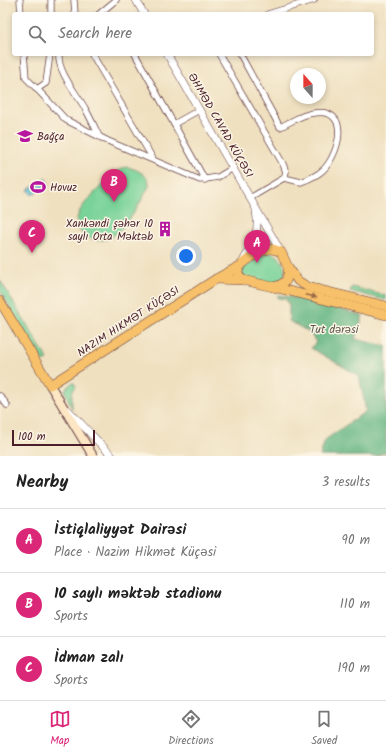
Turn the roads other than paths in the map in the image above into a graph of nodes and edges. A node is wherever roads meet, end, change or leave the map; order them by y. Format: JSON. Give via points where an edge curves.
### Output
{"nodes":[{"id":1,"x":20,"y":0,"type":"edge"},
{"id":2,"x":51,"y":0,"type":"edge"},
{"id":3,"x":74,"y":0,"type":"edge"},
{"id":4,"x":116,"y":0,"type":"edge"},
{"id":5,"x":136,"y":0,"type":"edge"},
{"id":6,"x":314,"y":0,"type":"edge"},
{"id":7,"x":21,"y":12,"type":"edge"},
{"id":8,"x":51,"y":12,"type":"edge"},
{"id":9,"x":75,"y":12,"type":"edge"},
{"id":10,"x":102,"y":12,"type":"edge"},
{"id":11,"x":143,"y":12,"type":"edge"},
{"id":12,"x":275,"y":12,"type":"edge"},
{"id":13,"x":24,"y":56,"type":"edge"},
{"id":14,"x":50,"y":56,"type":"edge"},
{"id":15,"x":59,"y":56,"type":"edge"},
{"id":16,"x":93,"y":56,"type":"edge"},
{"id":17,"x":136,"y":56,"type":"edge"},
{"id":18,"x":168,"y":56,"type":"edge"},
{"id":19,"x":220,"y":56,"type":"edge"},
{"id":20,"x":241,"y":56,"type":"edge"},
{"id":21,"x":37,"y":90,"type":"junction"},
{"id":22,"x":200,"y":110,"type":"junction"},
{"id":23,"x":174,"y":124,"type":"junction"},
{"id":24,"x":99,"y":136,"type":"junction"},
{"id":25,"x":153,"y":159,"type":"junction"},
{"id":26,"x":233,"y":168,"type":"junction"},
{"id":27,"x":284,"y":178,"type":"junction"},
{"id":28,"x":205,"y":180,"type":"junction"},
{"id":29,"x":250,"y":198,"type":"junction"},
{"id":30,"x":255,"y":207,"type":"junction"},
{"id":31,"x":280,"y":252,"type":"junction"},
{"id":32,"x":240,"y":266,"type":"junction"},
{"id":33,"x":288,"y":267,"type":"junction"},
{"id":34,"x":216,"y":279,"type":"junction"},
{"id":35,"x":243,"y":280,"type":"junction"},
{"id":36,"x":273,"y":287,"type":"junction"},
{"id":37,"x":0,"y":301,"type":"edge"},
{"id":38,"x":386,"y":306,"type":"edge"},
{"id":39,"x":386,"y":315,"type":"edge"},
{"id":40,"x":51,"y":384,"type":"junction"},
{"id":41,"x":0,"y":396,"type":"edge"},
{"id":42,"x":6,"y":405,"type":"dead end"},
{"id":43,"x":63,"y":406,"type":"junction"},
{"id":44,"x":93,"y":456,"type":"edge"},
{"id":45,"x":112,"y":456,"type":"edge"}],
"edges":[{"from":1,"to":7,"type":"street"},
{"from":2,"to":8,"type":"street"},
{"from":3,"to":9,"type":"street"},
{"from":4,"to":10,"type":"street"},
{"from":5,"to":11,"type":"street"},
{"from":6,"to":12,"type":"street"},
{"from":13,"to":21,"type":"street","via":[[26,78]]},
{"from":14,"to":21,"type":"street","via":[[46,83]]},
{"from":15,"to":24,"type":"street","via":[[62,72]]},
{"from":16,"to":25,"type":"street"},
{"from":17,"to":23,"type":"street"},
{"from":18,"to":22,"type":"street","name":"ƏHMƏD CAVAD KÜÇƏSI"},
{"from":19,"to":27,"type":"street","via":[[283,164],[286,172]]},
{"from":20,"to":27,"type":"street","via":[[280,127],[315,112],[328,113],[336,119],[339,126],[339,136],[332,157],[324,170],[301,182]]},
{"from":21,"to":24,"type":"street","via":[[66,120]]},
{"from":22,"to":23,"type":"street"},
{"from":22,"to":26,"type":"street","name":"ƏHMƏD CAVAD KÜÇƏSI"},
{"from":23,"to":28,"type":"street"},
{"from":24,"to":25,"type":"street"},
{"from":25,"to":28,"type":"street"},
{"from":26,"to":28,"type":"street","via":[[218,177]]},
{"from":26,"to":29,"type":"street","name":"ƏHMƏD CAVAD KÜÇƏSI"},
{"from":27,"to":29,"type":"street"},
{"from":29,"to":30,"type":"street","name":"ƏHMƏD CAVAD KÜÇƏSI"},
{"from":30,"to":31,"type":"street","name":"ƏHMƏD CAVAD KÜÇƏSI"},
{"from":30,"to":32,"type":"street","via":[[258,227],[256,236]]},
{"from":31,"to":32,"type":"main road","via":[[274,249],[266,250]]},
{"from":31,"to":33,"type":"main road"},
{"from":32,"to":34,"type":"main road","name":"NAZIM HIKMƏT KÜÇƏSI"},
{"from":32,"to":35,"type":"main road","via":[[239,276]]},
{"from":33,"to":36,"type":"main road","via":[[286,281]]},
{"from":33,"to":38,"type":"main road","via":[[298,281],[308,287]]},
{"from":34,"to":35,"type":"main road"},
{"from":34,"to":40,"type":"main road","name":"NAZIM HIKMƏT KÜÇƏSI"},
{"from":35,"to":36,"type":"main road"},
{"from":36,"to":39,"type":"main road","one_way":true},
{"from":37,"to":40,"type":"main road"},
{"from":40,"to":43,"type":"main road"},
{"from":41,"to":42,"type":"street"},
{"from":43,"to":44,"type":"main road"},
{"from":43,"to":45,"type":"street"}]}
